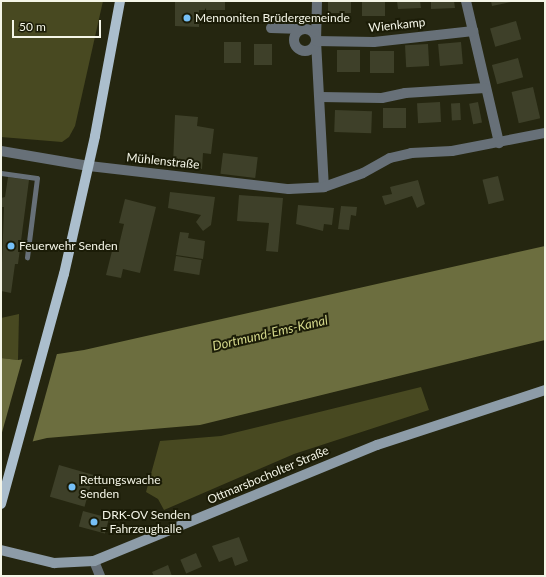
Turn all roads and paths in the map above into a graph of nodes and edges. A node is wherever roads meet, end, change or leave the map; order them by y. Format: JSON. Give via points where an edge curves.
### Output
{"nodes":[{"id":1,"x":120,"y":1,"type":"edge"},
{"id":2,"x":317,"y":1,"type":"edge"},
{"id":3,"x":466,"y":1,"type":"edge"},
{"id":4,"x":271,"y":28,"type":"dead end"},
{"id":5,"x":302,"y":29,"type":"junction"},
{"id":6,"x":473,"y":31,"type":"junction"},
{"id":7,"x":316,"y":41,"type":"junction"},
{"id":8,"x":486,"y":88,"type":"junction"},
{"id":9,"x":321,"y":97,"type":"junction"},
{"id":10,"x":545,"y":133,"type":"edge"},
{"id":11,"x":499,"y":143,"type":"junction"},
{"id":12,"x":1,"y":151,"type":"edge"},
{"id":13,"x":89,"y":166,"type":"junction"},
{"id":14,"x":1,"y":173,"type":"edge"},
{"id":15,"x":324,"y":187,"type":"junction"},
{"id":16,"x":27,"y":257,"type":"dead end"},
{"id":17,"x":545,"y":390,"type":"edge"},
{"id":18,"x":1,"y":504,"type":"edge"},
{"id":19,"x":1,"y":550,"type":"edge"},
{"id":20,"x":94,"y":561,"type":"junction"},
{"id":21,"x":100,"y":576,"type":"edge"}],
"edges":[{"from":1,"to":13,"type":"main road"},
{"from":2,"to":7,"type":"street"},
{"from":3,"to":6,"type":"street"},
{"from":4,"to":5,"type":"street"},
{"from":5,"to":7,"type":"street","via":[[310,30]]},
{"from":5,"to":7,"type":"street","via":[[294,39],[296,47],[308,51]]},
{"from":6,"to":7,"type":"street","name":"Wienkamp","via":[[374,42]]},
{"from":6,"to":8,"type":"street"},
{"from":7,"to":9,"type":"street"},
{"from":8,"to":9,"type":"street","via":[[405,93],[382,98]]},
{"from":8,"to":11,"type":"street"},
{"from":9,"to":15,"type":"street"},
{"from":10,"to":11,"type":"street"},
{"from":11,"to":15,"type":"street","name":"Mühlenstraße","via":[[452,151],[411,153],[390,158],[363,173]]},
{"from":12,"to":13,"type":"street","name":"Mühlenstraße"},
{"from":13,"to":15,"type":"street","name":"Mühlenstraße","via":[[289,189]]},
{"from":13,"to":18,"type":"main road","via":[[50,327]]},
{"from":14,"to":16,"type":"lane","via":[[37,178]]},
{"from":17,"to":20,"type":"main road","name":"Ottmarsbocholter Straße","via":[[377,445]]},
{"from":19,"to":20,"type":"main road","name":"Ottmarsbocholter Straße","via":[[54,563]]},
{"from":20,"to":21,"type":"street"}]}
